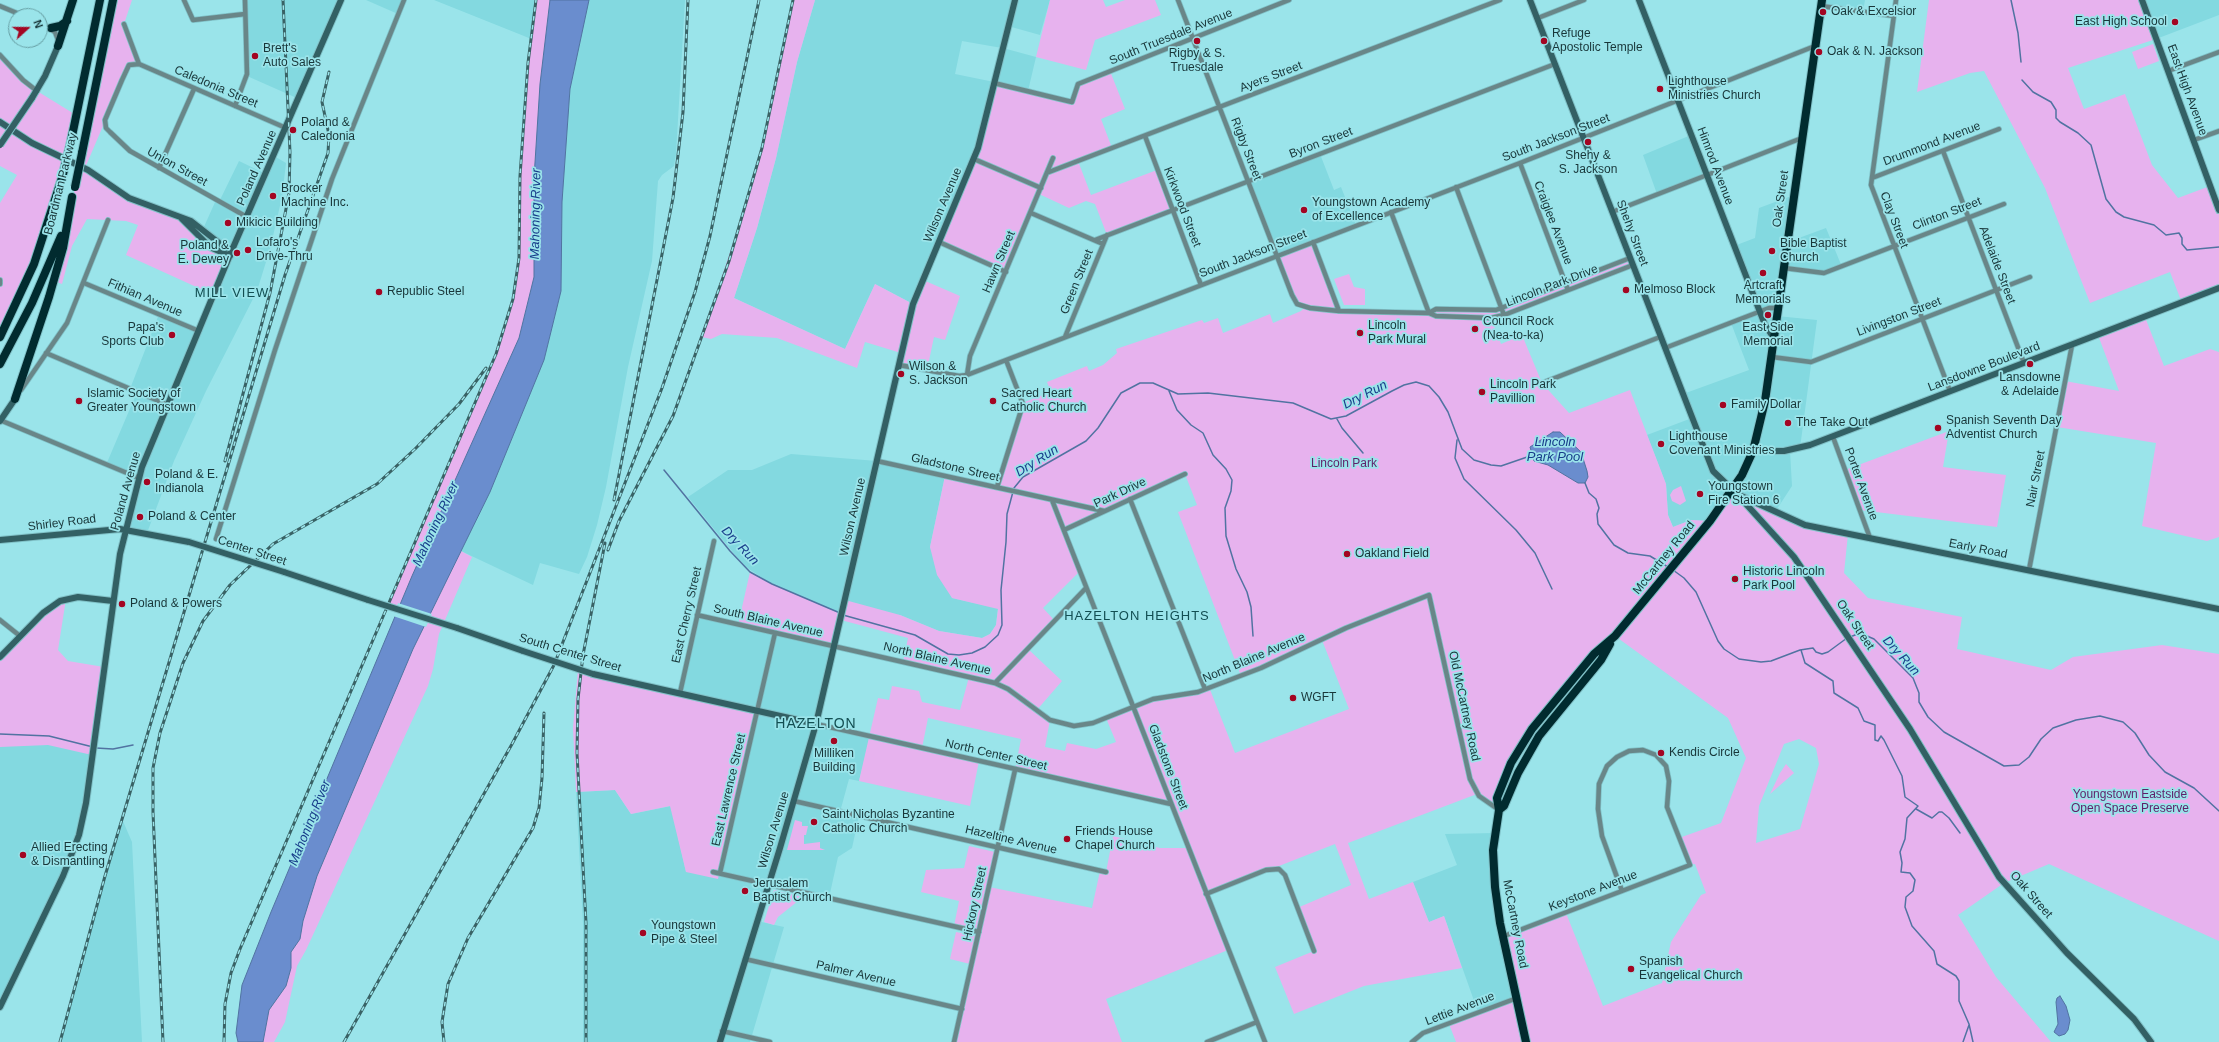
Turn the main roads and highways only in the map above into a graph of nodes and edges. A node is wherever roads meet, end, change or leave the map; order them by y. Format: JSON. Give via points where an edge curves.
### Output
{"nodes":[{"id":1,"x":73,"y":0,"type":"edge"},
{"id":2,"x":100,"y":0,"type":"edge"},
{"id":3,"x":113,"y":0,"type":"edge"},
{"id":4,"x":1822,"y":3,"type":"edge"},
{"id":5,"x":67,"y":21,"type":"junction"},
{"id":6,"x":50,"y":28,"type":"road end"},
{"id":7,"x":58,"y":46,"type":"road end"},
{"id":8,"x":72,"y":197,"type":"junction"},
{"id":9,"x":0,"y":338,"type":"edge"},
{"id":10,"x":0,"y":364,"type":"edge"},
{"id":11,"x":14,"y":399,"type":"road end"},
{"id":12,"x":1735,"y":492,"type":"joint"},
{"id":13,"x":1526,"y":1042,"type":"edge"}],
"edges":[{"from":1,"to":5,"type":"highway"},
{"from":2,"to":9,"type":"highway","name":"Boardman Parkway","bridge":true,"via":[[62,178],[34,264]]},
{"from":3,"to":8,"type":"highway","name":"Boardman Parkway","bridge":true},
{"from":4,"to":12,"type":"highway","name":"Oak Street","via":[[1763,412],[1753,452]]},
{"from":5,"to":6,"type":"highway"},
{"from":5,"to":7,"type":"highway"},
{"from":8,"to":10,"type":"highway","name":"Boardman Parkway","via":[[59,243],[49,267]]},
{"from":8,"to":11,"type":"highway","via":[[63,248],[49,298]]},
{"from":12,"to":13,"type":"highway","name":"McCartney Road","via":[[1614,637],[1601,660],[1532,747],[1499,810],[1493,871]]}]}
